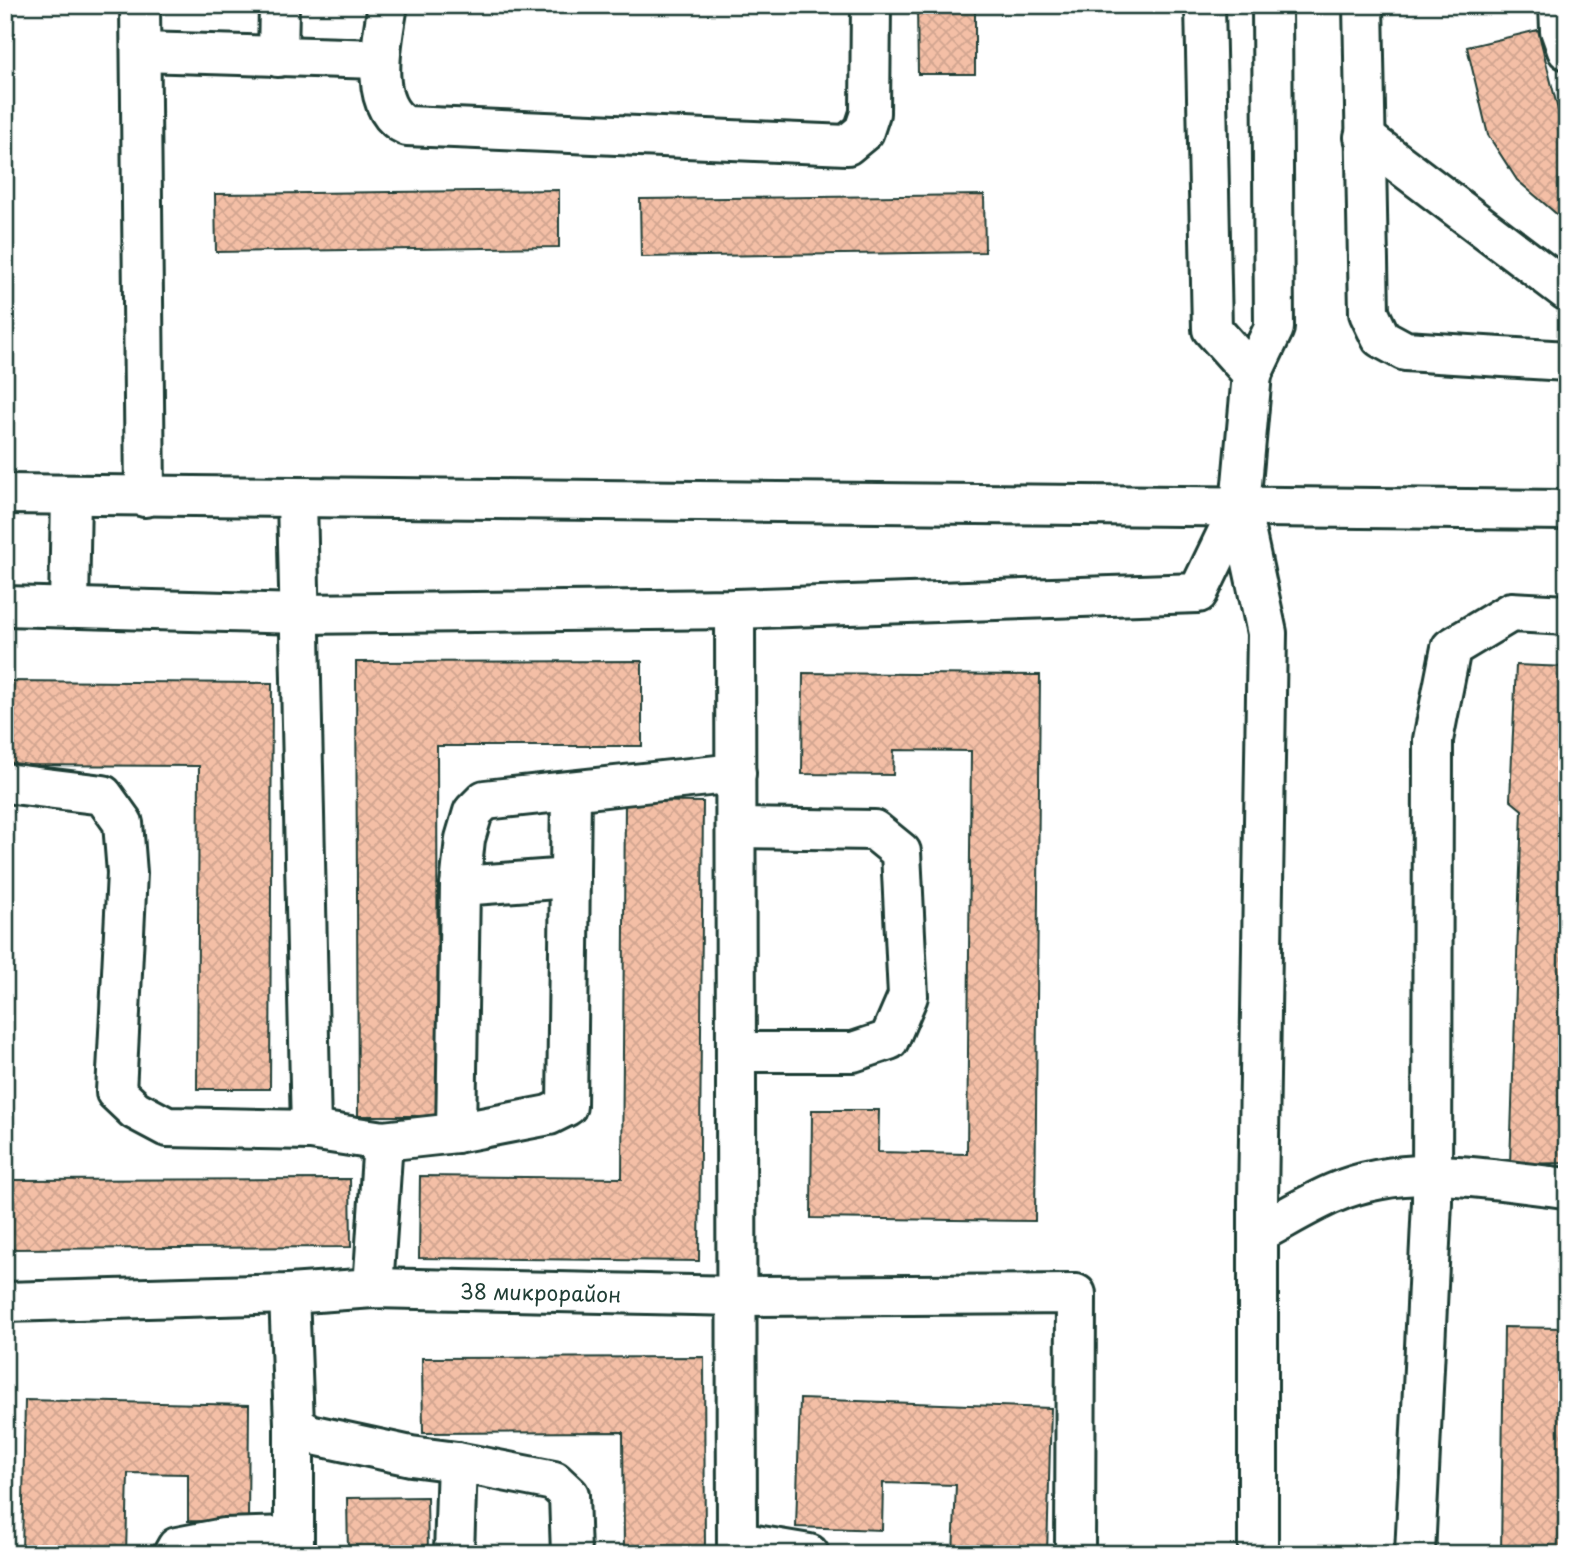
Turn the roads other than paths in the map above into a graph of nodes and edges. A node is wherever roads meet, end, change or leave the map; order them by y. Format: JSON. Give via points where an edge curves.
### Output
{"nodes":[{"id":1,"x":141,"y":5,"type":"edge"},
{"id":2,"x":279,"y":5,"type":"edge"},
{"id":3,"x":387,"y":5,"type":"edge"},
{"id":4,"x":871,"y":5,"type":"edge"},
{"id":5,"x":1205,"y":5,"type":"edge"},
{"id":6,"x":1272,"y":5,"type":"edge"},
{"id":7,"x":1363,"y":5,"type":"edge"},
{"id":8,"x":1559,"y":5,"type":"edge"},
{"id":9,"x":1567,"y":50,"type":"edge"},
{"id":10,"x":141,"y":52,"type":"junction"},
{"id":11,"x":278,"y":57,"type":"junction"},
{"id":12,"x":379,"y":60,"type":"junction"},
{"id":13,"x":1364,"y":137,"type":"junction"},
{"id":14,"x":1567,"y":291,"type":"edge"},
{"id":15,"x":1567,"y":360,"type":"edge"},
{"id":16,"x":1252,"y":374,"type":"junction"},
{"id":17,"x":5,"y":494,"type":"edge"},
{"id":18,"x":71,"y":495,"type":"junction"},
{"id":19,"x":145,"y":497,"type":"junction"},
{"id":20,"x":297,"y":498,"type":"junction"},
{"id":21,"x":1240,"y":506,"type":"junction"},
{"id":22,"x":1567,"y":510,"type":"edge"},
{"id":23,"x":5,"y":606,"type":"edge"},
{"id":24,"x":69,"y":608,"type":"junction"},
{"id":25,"x":735,"y":609,"type":"junction"},
{"id":26,"x":300,"y":614,"type":"junction"},
{"id":27,"x":1567,"y":615,"type":"edge"},
{"id":28,"x":736,"y":773,"type":"junction"},
{"id":29,"x":5,"y":783,"type":"edge"},
{"id":30,"x":571,"y":792,"type":"junction"},
{"id":31,"x":736,"y":828,"type":"junction"},
{"id":32,"x":570,"y":878,"type":"junction"},
{"id":33,"x":460,"y":886,"type":"junction"},
{"id":34,"x":738,"y":1052,"type":"junction"},
{"id":35,"x":311,"y":1130,"type":"junction"},
{"id":36,"x":456,"y":1133,"type":"junction"},
{"id":37,"x":383,"y":1141,"type":"junction"},
{"id":38,"x":1432,"y":1174,"type":"junction"},
{"id":39,"x":1567,"y":1188,"type":"edge"},
{"id":40,"x":1258,"y":1233,"type":"junction"},
{"id":41,"x":373,"y":1287,"type":"junction"},
{"id":42,"x":289,"y":1294,"type":"junction"},
{"id":43,"x":738,"y":1296,"type":"junction"},
{"id":44,"x":5,"y":1302,"type":"edge"},
{"id":45,"x":295,"y":1424,"type":"junction"},
{"id":46,"x":457,"y":1462,"type":"junction"},
{"id":47,"x":294,"y":1545,"type":"edge"},
{"id":48,"x":738,"y":1548,"type":"edge"},
{"id":49,"x":173,"y":1554,"type":"edge"},
{"id":50,"x":454,"y":1554,"type":"edge"},
{"id":51,"x":571,"y":1554,"type":"edge"},
{"id":52,"x":809,"y":1554,"type":"edge"},
{"id":53,"x":1074,"y":1554,"type":"edge"},
{"id":54,"x":1258,"y":1554,"type":"edge"},
{"id":55,"x":1415,"y":1554,"type":"edge"}],
"edges":[{"from":1,"to":10,"type":"street"},
{"from":2,"to":11,"type":"street"},
{"from":3,"to":12,"type":"street"},
{"from":4,"to":12,"type":"street","via":[[870,113],[864,131],[847,145],[407,126],[395,121],[386,108]]},
{"from":5,"to":16,"type":"street","via":[[1212,329]]},
{"from":6,"to":16,"type":"street","via":[[1274,328]]},
{"from":7,"to":13,"type":"street"},
{"from":8,"to":9,"type":"street"},
{"from":10,"to":11,"type":"street"},
{"from":10,"to":19,"type":"street"},
{"from":11,"to":12,"type":"street"},
{"from":13,"to":14,"type":"street"},
{"from":13,"to":15,"type":"street","via":[[1369,313],[1381,338],[1405,351]]},
{"from":16,"to":21,"type":"street"},
{"from":17,"to":18,"type":"street"},
{"from":18,"to":19,"type":"street"},
{"from":18,"to":24,"type":"street"},
{"from":19,"to":20,"type":"street"},
{"from":20,"to":21,"type":"street"},
{"from":20,"to":26,"type":"street"},
{"from":21,"to":22,"type":"street"},
{"from":21,"to":25,"type":"street","via":[[1198,593]]},
{"from":21,"to":40,"type":"street","via":[[1267,633]]},
{"from":23,"to":24,"type":"street"},
{"from":24,"to":26,"type":"street"},
{"from":25,"to":26,"type":"street"},
{"from":25,"to":28,"type":"street"},
{"from":26,"to":35,"type":"street"},
{"from":27,"to":38,"type":"street","via":[[1511,612],[1451,648],[1433,740]]},
{"from":28,"to":30,"type":"street"},
{"from":28,"to":31,"type":"street"},
{"from":29,"to":35,"type":"street","via":[[103,795],[123,823],[127,873],[116,1092],[135,1110],[167,1127]]},
{"from":30,"to":32,"type":"street"},
{"from":30,"to":33,"type":"street","via":[[485,800],[473,812],[465,839]]},
{"from":31,"to":34,"type":"street"},
{"from":31,"to":34,"type":"street","via":[[874,830],[901,852],[908,996],[889,1040],[853,1052]]},
{"from":32,"to":33,"type":"street"},
{"from":32,"to":36,"type":"street","via":[[567,1106],[549,1115]]},
{"from":33,"to":36,"type":"street"},
{"from":34,"to":43,"type":"street"},
{"from":35,"to":37,"type":"street"},
{"from":36,"to":37,"type":"street"},
{"from":37,"to":41,"type":"street"},
{"from":38,"to":39,"type":"street"},
{"from":38,"to":40,"type":"street","via":[[1334,1192]]},
{"from":38,"to":55,"type":"street"},
{"from":40,"to":54,"type":"street"},
{"from":41,"to":42,"type":"street","name":"38 микрорайон"},
{"from":41,"to":43,"type":"street","name":"38 микрорайон"},
{"from":42,"to":44,"type":"street","name":"38 микрорайон"},
{"from":42,"to":45,"type":"street"},
{"from":43,"to":48,"type":"street"},
{"from":43,"to":53,"type":"street","name":"38 микрорайон","via":[[1076,1294]]},
{"from":45,"to":46,"type":"street","via":[[309,1434],[411,1457]]},
{"from":45,"to":47,"type":"street"},
{"from":46,"to":50,"type":"street"},
{"from":46,"to":51,"type":"street","via":[[554,1481],[569,1495]]},
{"from":47,"to":49,"type":"street","via":[[224,1538],[177,1547]]},
{"from":48,"to":52,"type":"street"}]}
